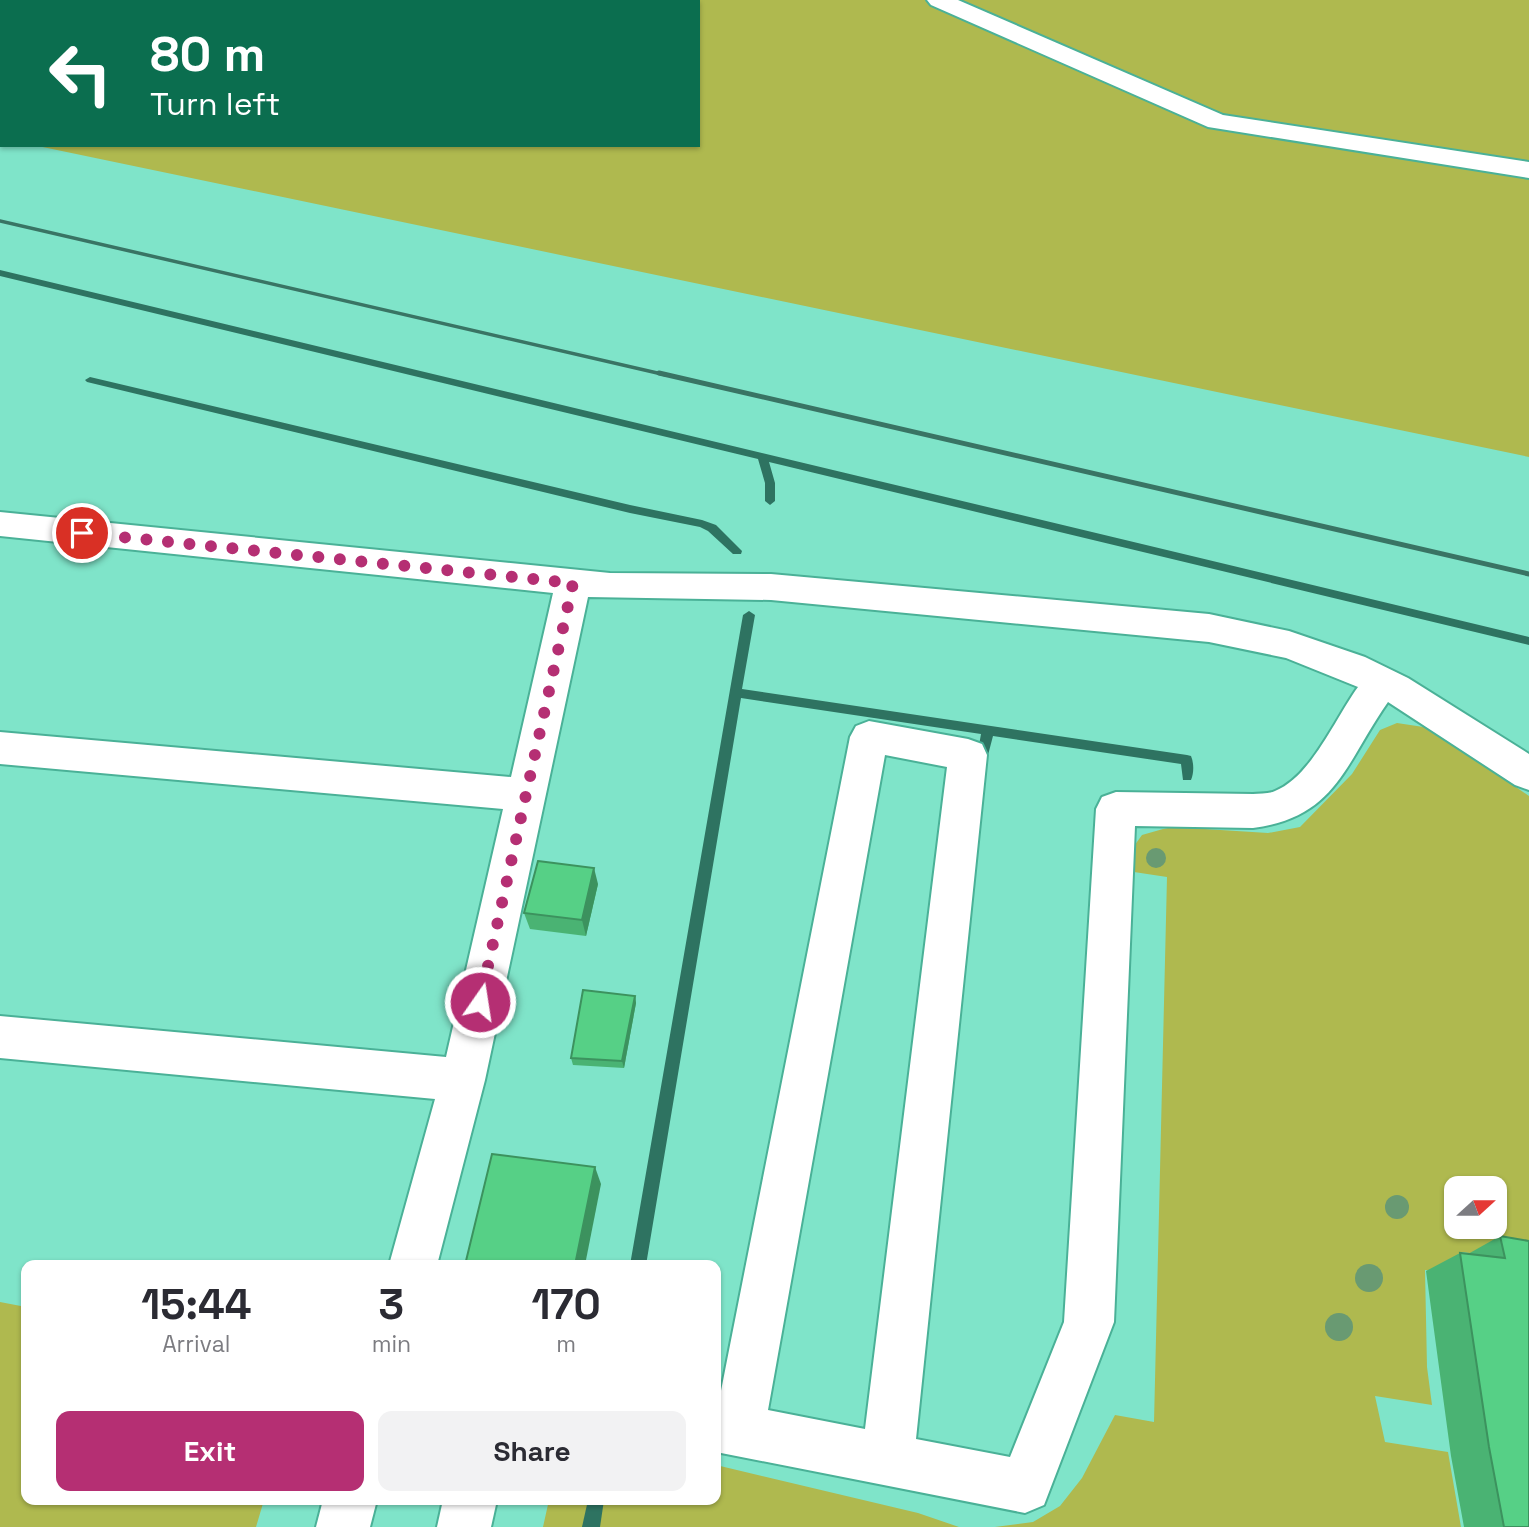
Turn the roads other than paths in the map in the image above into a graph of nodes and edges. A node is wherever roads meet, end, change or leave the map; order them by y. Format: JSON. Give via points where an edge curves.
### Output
{"nodes":[{"id":1,"x":948,"y":2,"type":"edge"},
{"id":2,"x":1529,"y":170,"type":"edge"},
{"id":3,"x":0,"y":524,"type":"edge"},
{"id":4,"x":573,"y":583,"type":"junction"},
{"id":5,"x":1382,"y":682,"type":"junction"},
{"id":6,"x":0,"y":748,"type":"edge"},
{"id":7,"x":1529,"y":774,"type":"edge"},
{"id":8,"x":527,"y":795,"type":"junction"},
{"id":9,"x":0,"y":1037,"type":"edge"},
{"id":10,"x":463,"y":1080,"type":"junction"},
{"id":11,"x":414,"y":1260,"type":"edge"},
{"id":12,"x":727,"y":1428,"type":"edge"},
{"id":13,"x":888,"y":1459,"type":"junction"},
{"id":14,"x":349,"y":1505,"type":"edge"},
{"id":15,"x":469,"y":1505,"type":"edge"},
{"id":16,"x":343,"y":1527,"type":"edge"},
{"id":17,"x":464,"y":1527,"type":"edge"}],
"edges":[{"from":1,"to":2,"type":"lane","via":[[1217,122]]},
{"from":3,"to":4,"type":"lane"},
{"from":4,"to":5,"type":"lane","via":[[771,587],[1209,628],[1316,653]]},
{"from":4,"to":8,"type":"lane"},
{"from":5,"to":7,"type":"lane"},
{"from":5,"to":13,"type":"lane","via":[[1322,776],[1289,803],[1253,811],[1116,809],[1089,1322],[1026,1486]]},
{"from":6,"to":8,"type":"lane"},
{"from":8,"to":10,"type":"lane"},
{"from":9,"to":10,"type":"lane"},
{"from":10,"to":11,"type":"lane"},
{"from":12,"to":13,"type":"lane"},
{"from":12,"to":13,"type":"lane","via":[[869,737],[968,755]]},
{"from":14,"to":16,"type":"lane"},
{"from":15,"to":17,"type":"lane"}]}
